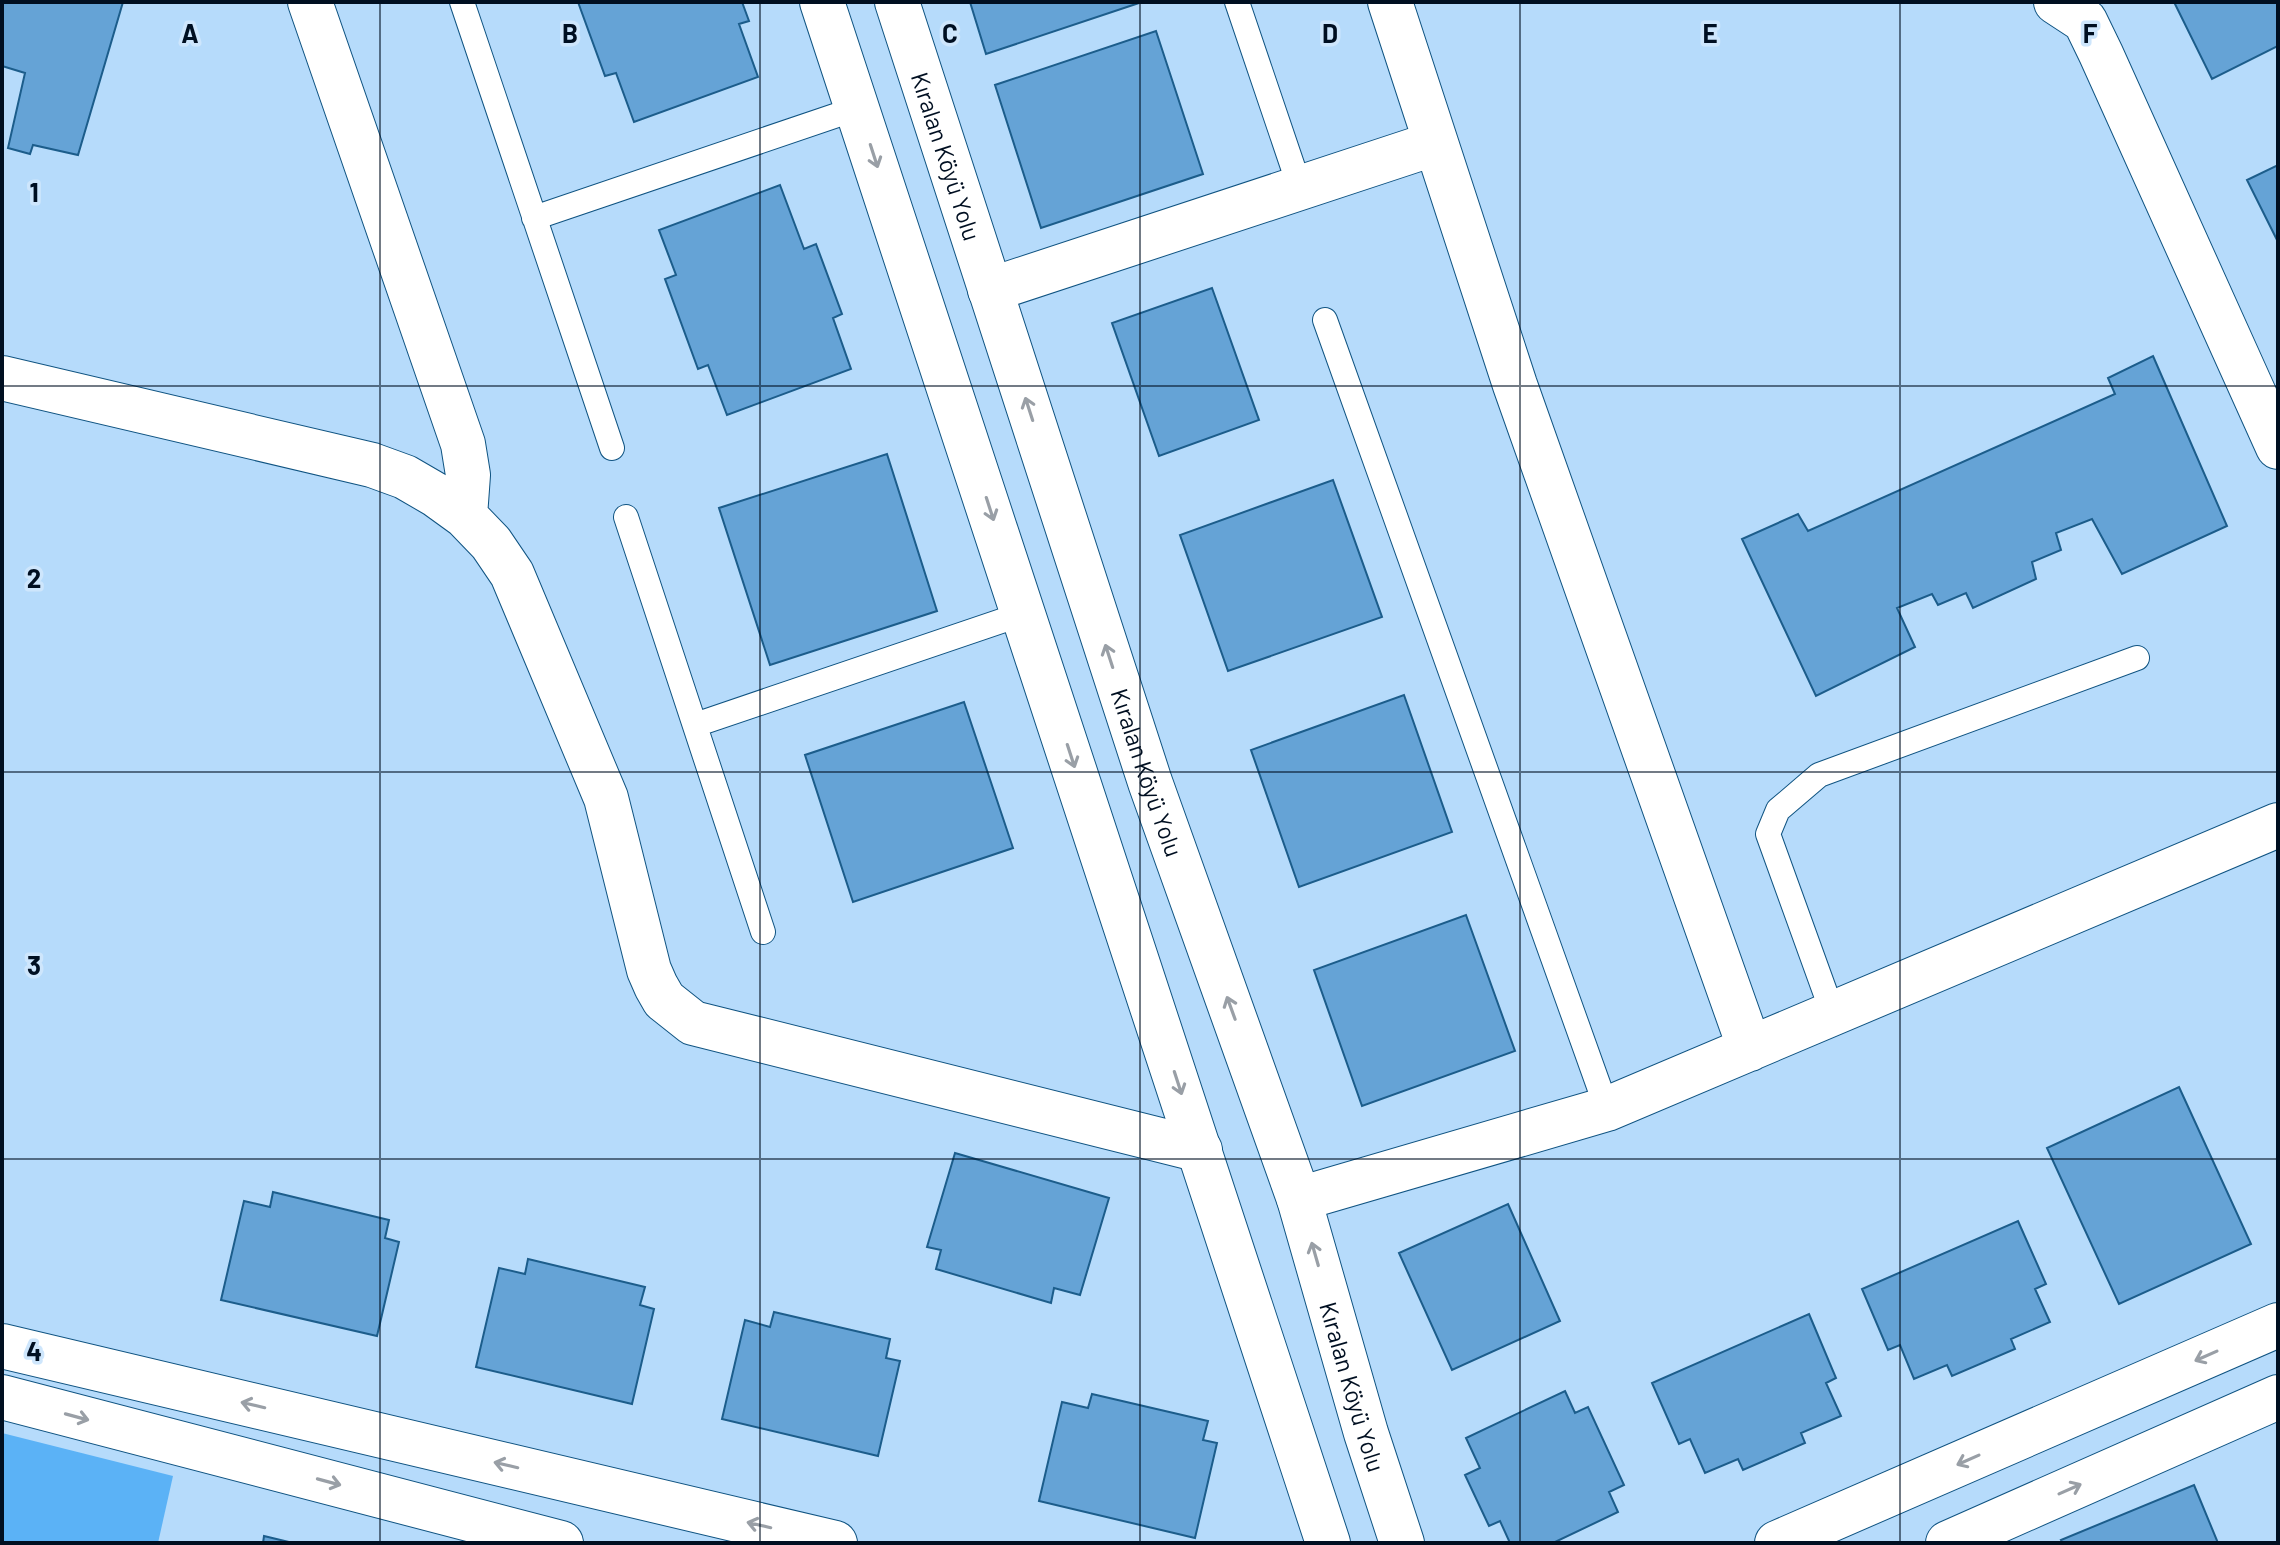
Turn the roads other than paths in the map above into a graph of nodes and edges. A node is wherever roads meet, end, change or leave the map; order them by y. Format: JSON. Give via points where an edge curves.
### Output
{"nodes":[{"id":1,"x":310,"y":2,"type":"edge"},
{"id":2,"x":462,"y":2,"type":"edge"},
{"id":3,"x":822,"y":2,"type":"edge"},
{"id":4,"x":897,"y":2,"type":"edge"},
{"id":5,"x":1237,"y":2,"type":"edge"},
{"id":6,"x":1390,"y":2,"type":"edge"},
{"id":7,"x":2056,"y":2,"type":"edge"},
{"id":8,"x":858,"y":108,"type":"junction"},
{"id":9,"x":1436,"y":143,"type":"junction"},
{"id":10,"x":1300,"y":188,"type":"junction"},
{"id":11,"x":534,"y":218,"type":"junction"},
{"id":12,"x":990,"y":290,"type":"junction"},
{"id":13,"x":1325,"y":320,"type":"dead end"},
{"id":14,"x":2263,"y":374,"type":"edge"},
{"id":15,"x":2,"y":378,"type":"edge"},
{"id":16,"x":2278,"y":447,"type":"edge"},
{"id":17,"x":612,"y":448,"type":"dead end"},
{"id":18,"x":465,"y":516,"type":"junction"},
{"id":19,"x":626,"y":517,"type":"dead end"},
{"id":20,"x":1025,"y":613,"type":"junction"},
{"id":21,"x":2137,"y":658,"type":"dead end"},
{"id":22,"x":695,"y":725,"type":"junction"},
{"id":23,"x":2278,"y":825,"type":"edge"},
{"id":24,"x":763,"y":932,"type":"dead end"},
{"id":25,"x":1833,"y":1014,"type":"junction"},
{"id":26,"x":1750,"y":1049,"type":"junction"},
{"id":27,"x":1607,"y":1109,"type":"junction"},
{"id":28,"x":1200,"y":1150,"type":"junction"},
{"id":29,"x":1299,"y":1199,"type":"junction"},
{"id":30,"x":2278,"y":1325,"type":"edge"},
{"id":31,"x":2,"y":1346,"type":"edge"},
{"id":32,"x":2,"y":1397,"type":"edge"},
{"id":33,"x":2278,"y":1397,"type":"edge"},
{"id":34,"x":561,"y":1543,"type":"edge"},
{"id":35,"x":835,"y":1543,"type":"edge"},
{"id":36,"x":1328,"y":1543,"type":"edge"},
{"id":37,"x":1402,"y":1543,"type":"edge"},
{"id":38,"x":1777,"y":1543,"type":"edge"},
{"id":39,"x":1948,"y":1543,"type":"edge"}],
"edges":[{"from":1,"to":18,"type":"street","via":[[463,444],[468,475]]},
{"from":2,"to":11,"type":"lane"},
{"from":3,"to":8,"type":"street"},
{"from":4,"to":12,"type":"street","name":"Kıralan Köyü Yolu"},
{"from":5,"to":10,"type":"lane"},
{"from":6,"to":9,"type":"street"},
{"from":7,"to":14,"type":"street","via":[[2085,21]]},
{"from":8,"to":11,"type":"lane"},
{"from":8,"to":20,"type":"street","one_way":true},
{"from":9,"to":10,"type":"street"},
{"from":9,"to":26,"type":"street","via":[[1515,385]]},
{"from":10,"to":12,"type":"street"},
{"from":11,"to":17,"type":"lane"},
{"from":29,"to":12,"type":"street","name":"Kıralan Köyü Yolu","one_way":true,"via":[[1150,782]]},
{"from":13,"to":27,"type":"lane"},
{"from":14,"to":16,"type":"street"},
{"from":15,"to":18,"type":"street","via":[[372,465],[405,477]]},
{"from":18,"to":28,"type":"street","via":[[491,543],[528,608],[606,798],[649,970],[677,1013],[693,1023]]},
{"from":19,"to":22,"type":"lane"},
{"from":20,"to":22,"type":"lane"},
{"from":20,"to":28,"type":"street","one_way":true},
{"from":21,"to":25,"type":"lane","via":[[1819,775],[1778,810],[1768,834]]},
{"from":22,"to":24,"type":"lane"},
{"from":23,"to":25,"type":"street"},
{"from":25,"to":26,"type":"street"},
{"from":26,"to":27,"type":"street"},
{"from":27,"to":29,"type":"street"},
{"from":28,"to":36,"type":"street"},
{"from":37,"to":29,"type":"street","name":"Kıralan Köyü Yolu","one_way":true},
{"from":30,"to":38,"type":"street","one_way":true},
{"from":35,"to":31,"type":"street","one_way":true},
{"from":32,"to":34,"type":"street","one_way":true},
{"from":39,"to":33,"type":"street","one_way":true}]}
